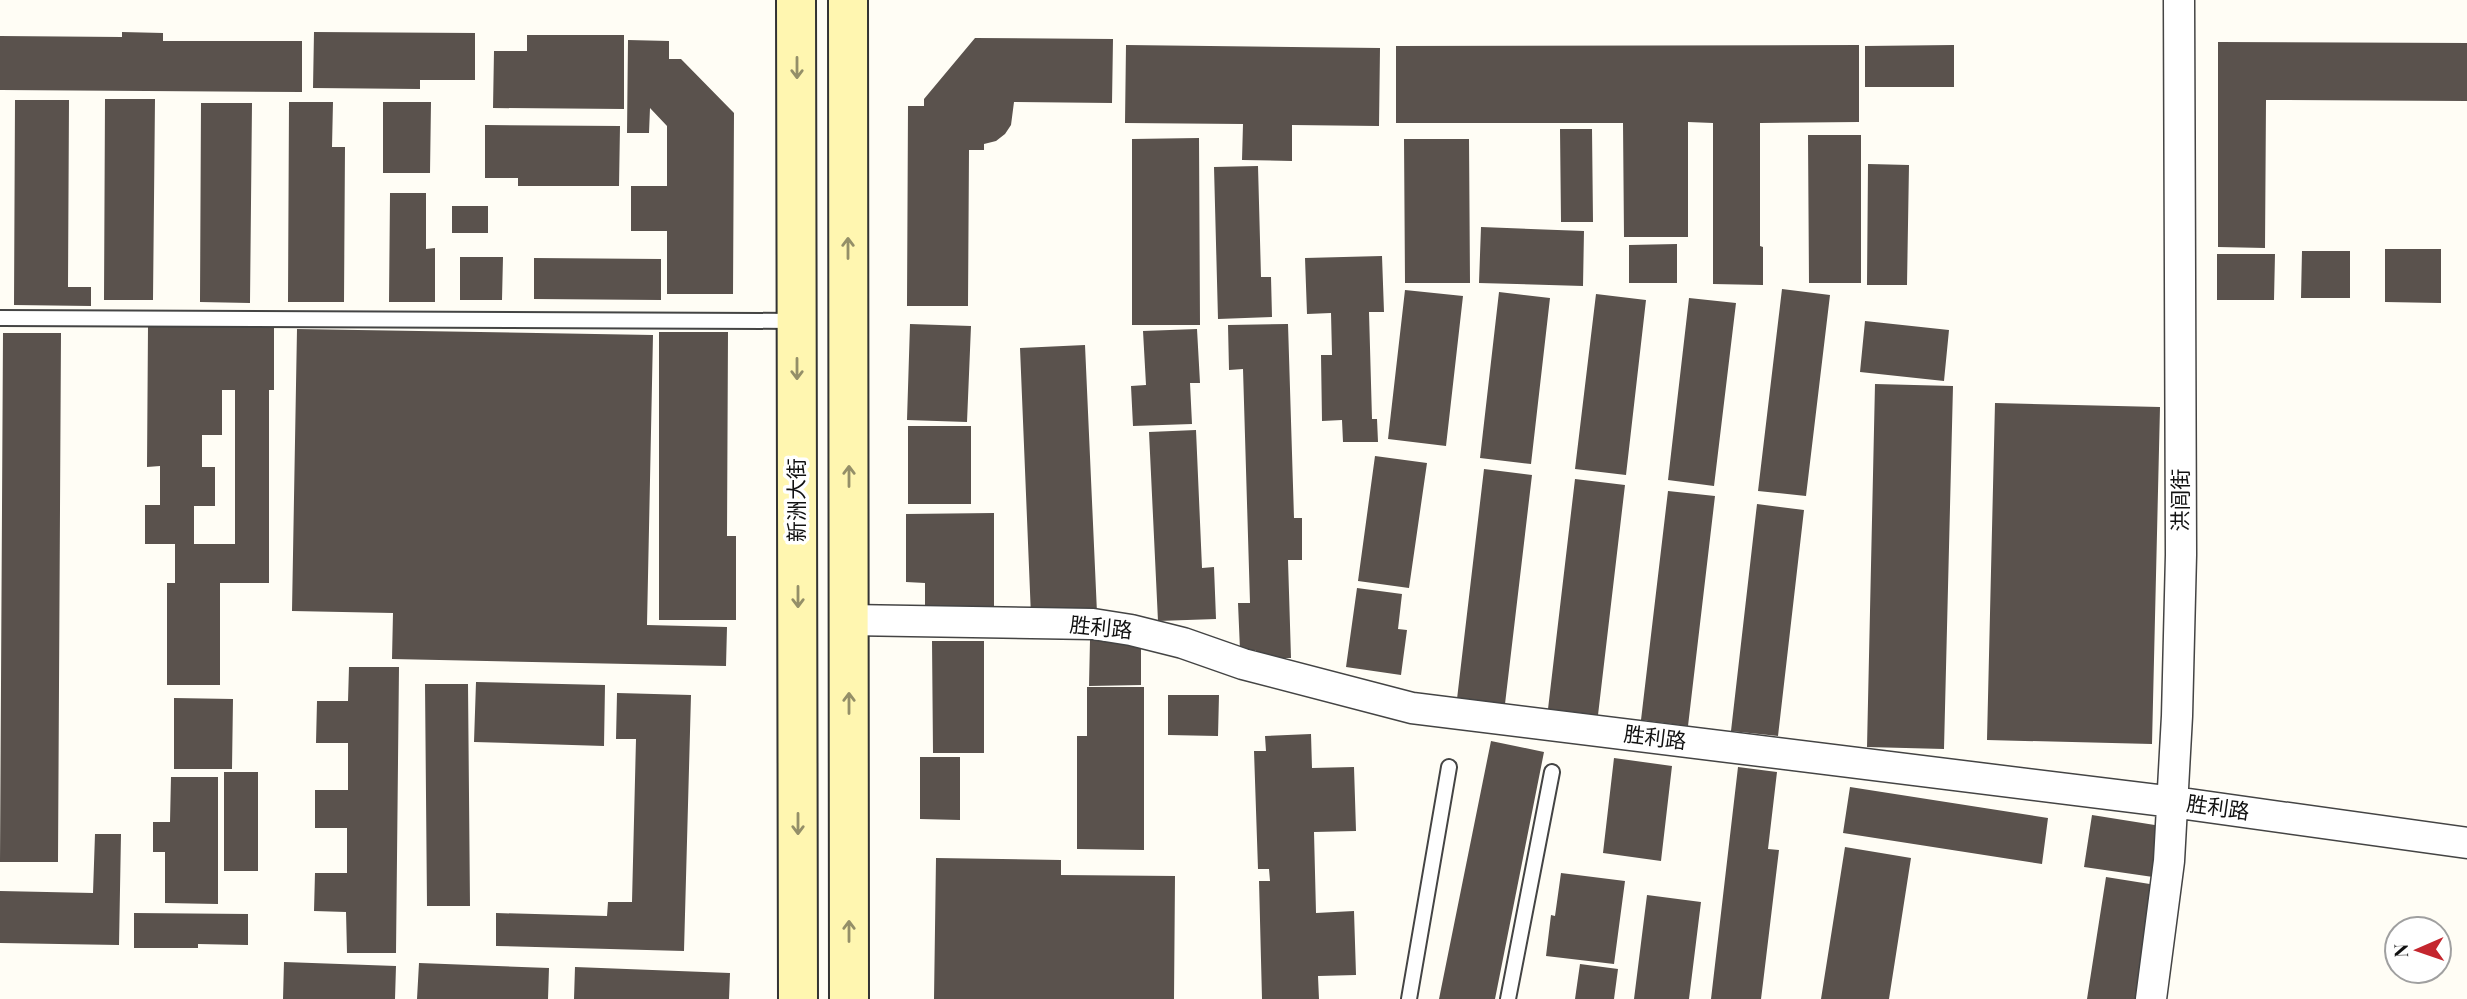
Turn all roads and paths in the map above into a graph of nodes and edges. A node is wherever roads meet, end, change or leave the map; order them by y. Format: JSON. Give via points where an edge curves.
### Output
{"nodes":[{"id":1,"x":796,"y":0,"type":"edge"},
{"id":2,"x":848,"y":0,"type":"edge"},
{"id":3,"x":2179,"y":0,"type":"edge"},
{"id":4,"x":0,"y":318,"type":"edge"},
{"id":5,"x":797,"y":321,"type":"junction"},
{"id":6,"x":849,"y":620,"type":"junction"},
{"id":7,"x":1449,"y":767,"type":"dead end"},
{"id":8,"x":1552,"y":772,"type":"dead end"},
{"id":9,"x":2173,"y":802,"type":"junction"},
{"id":10,"x":2467,"y":843,"type":"edge"},
{"id":11,"x":798,"y":999,"type":"edge"},
{"id":12,"x":849,"y":999,"type":"edge"},
{"id":13,"x":1409,"y":999,"type":"edge"},
{"id":14,"x":1508,"y":999,"type":"edge"},
{"id":15,"x":2151,"y":999,"type":"edge"}],
"edges":[{"from":1,"to":5,"type":"main road","name":"新洲大街","one_way":true},
{"from":6,"to":2,"type":"main road","one_way":true},
{"from":3,"to":9,"type":"street","name":"洪闾街","via":[[2182,555]]},
{"from":4,"to":5,"type":"lane"},
{"from":5,"to":11,"type":"main road","name":"新洲大街","one_way":true},
{"from":6,"to":9,"type":"street","name":"胜利路","via":[[1093,624],[1183,643],[1243,664],[1412,708]]},
{"from":12,"to":6,"type":"main road","one_way":true},
{"from":7,"to":13,"type":"lane"},
{"from":8,"to":14,"type":"lane"},
{"from":9,"to":10,"type":"street","name":"胜利路"},
{"from":9,"to":15,"type":"street","name":"洪闾街"}]}
